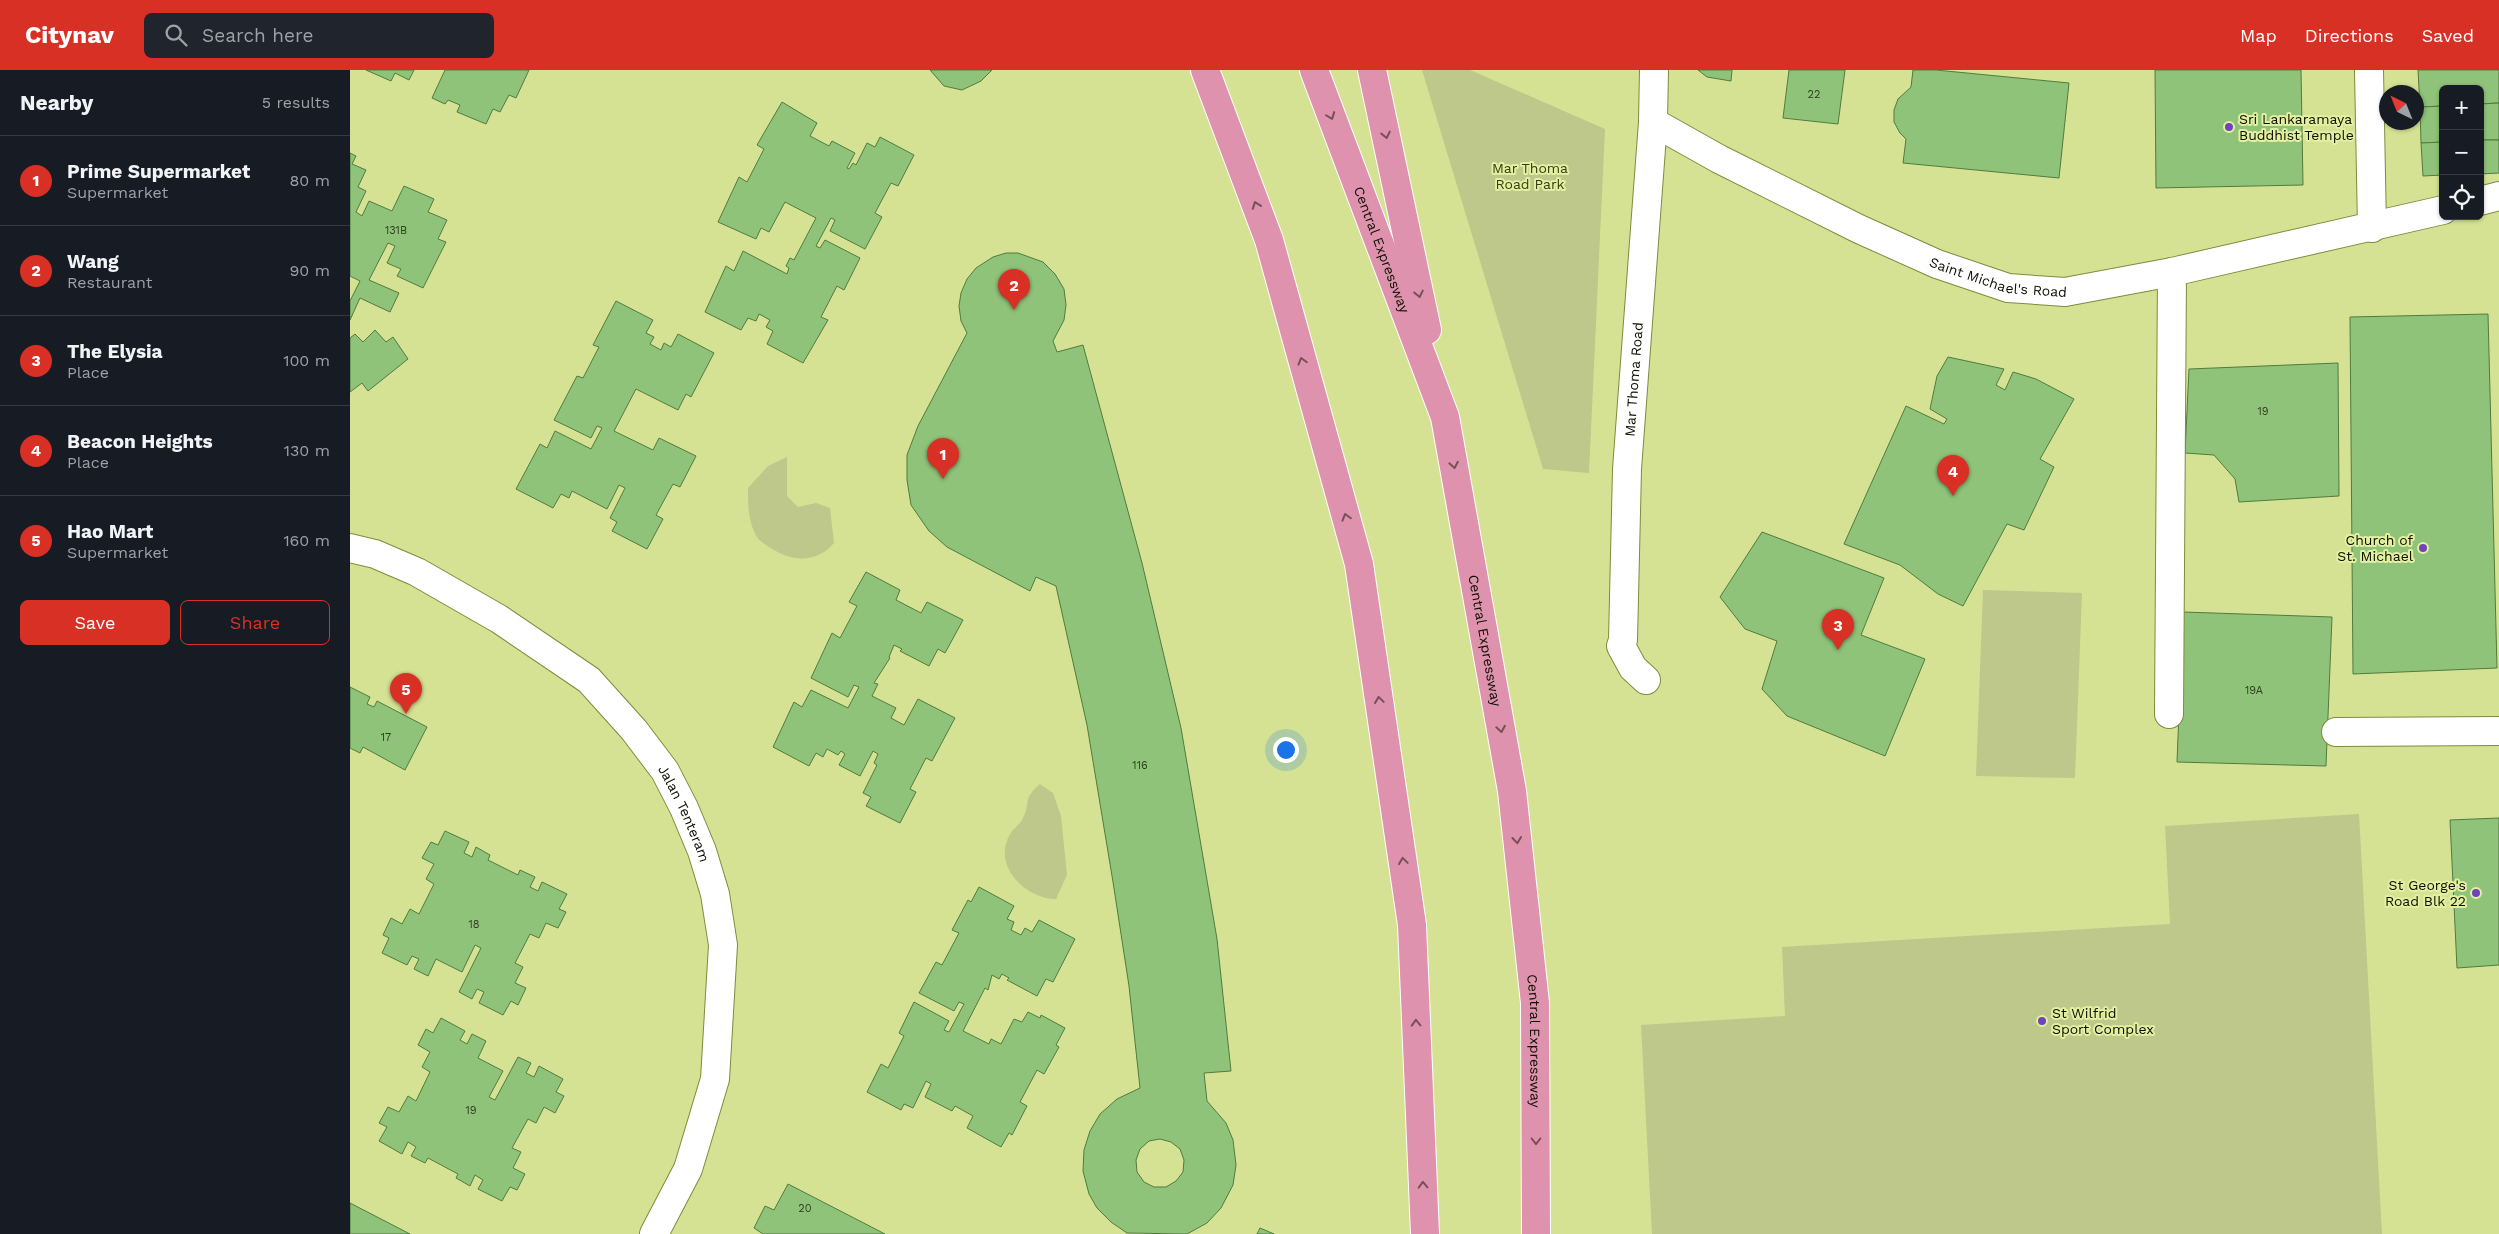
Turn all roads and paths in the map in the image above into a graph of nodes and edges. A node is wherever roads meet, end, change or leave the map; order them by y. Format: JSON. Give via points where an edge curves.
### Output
{"nodes":[{"id":1,"x":1205,"y":70,"type":"edge"},
{"id":2,"x":1314,"y":70,"type":"edge"},
{"id":3,"x":1372,"y":70,"type":"edge"},
{"id":4,"x":1654,"y":70,"type":"edge"},
{"id":5,"x":2369,"y":70,"type":"edge"},
{"id":6,"x":1653,"y":122,"type":"junction"},
{"id":7,"x":2499,"y":196,"type":"edge"},
{"id":8,"x":2484,"y":200,"type":"edge"},
{"id":9,"x":2439,"y":211,"type":"edge"},
{"id":10,"x":2372,"y":228,"type":"junction"},
{"id":11,"x":2172,"y":272,"type":"junction"},
{"id":12,"x":1446,"y":417,"type":"junction"},
{"id":13,"x":350,"y":548,"type":"edge"},
{"id":14,"x":1646,"y":680,"type":"dead end"},
{"id":15,"x":2169,"y":714,"type":"dead end"},
{"id":16,"x":2499,"y":731,"type":"edge"},
{"id":17,"x":2336,"y":732,"type":"dead end"},
{"id":18,"x":654,"y":1234,"type":"edge"},
{"id":19,"x":1425,"y":1234,"type":"edge"},
{"id":20,"x":1536,"y":1234,"type":"edge"}],
"edges":[{"from":19,"to":1,"type":"highway","one_way":true,"via":[[1412,925],[1359,564],[1269,240]]},
{"from":2,"to":12,"type":"highway","name":"Central Expressway","one_way":true},
{"from":3,"to":12,"type":"highway","one_way":true},
{"from":4,"to":6,"type":"street","name":"Mar Thoma Road"},
{"from":5,"to":10,"type":"street"},
{"from":6,"to":11,"type":"street","name":"Saint Michael's Road","via":[[1859,229],[1937,264],[2008,288],[2065,292]]},
{"from":6,"to":14,"type":"street","name":"Mar Thoma Road","via":[[1627,469],[1621,646],[1633,668]]},
{"from":7,"to":8,"type":"street"},
{"from":9,"to":10,"type":"street","name":"Saint Michael's Road"},
{"from":10,"to":11,"type":"street","name":"Saint Michael's Road","via":[[2346,231]]},
{"from":11,"to":15,"type":"street"},
{"from":12,"to":20,"type":"highway","name":"Central Expressway","one_way":true,"via":[[1513,801],[1535,1003]]},
{"from":13,"to":18,"type":"street","name":"Jalan Tenteram","via":[[375,554],[417,572],[500,619],[589,680],[665,771],[684,808],[715,894],[723,945],[715,1079],[688,1170]]},
{"from":16,"to":17,"type":"street"}]}
